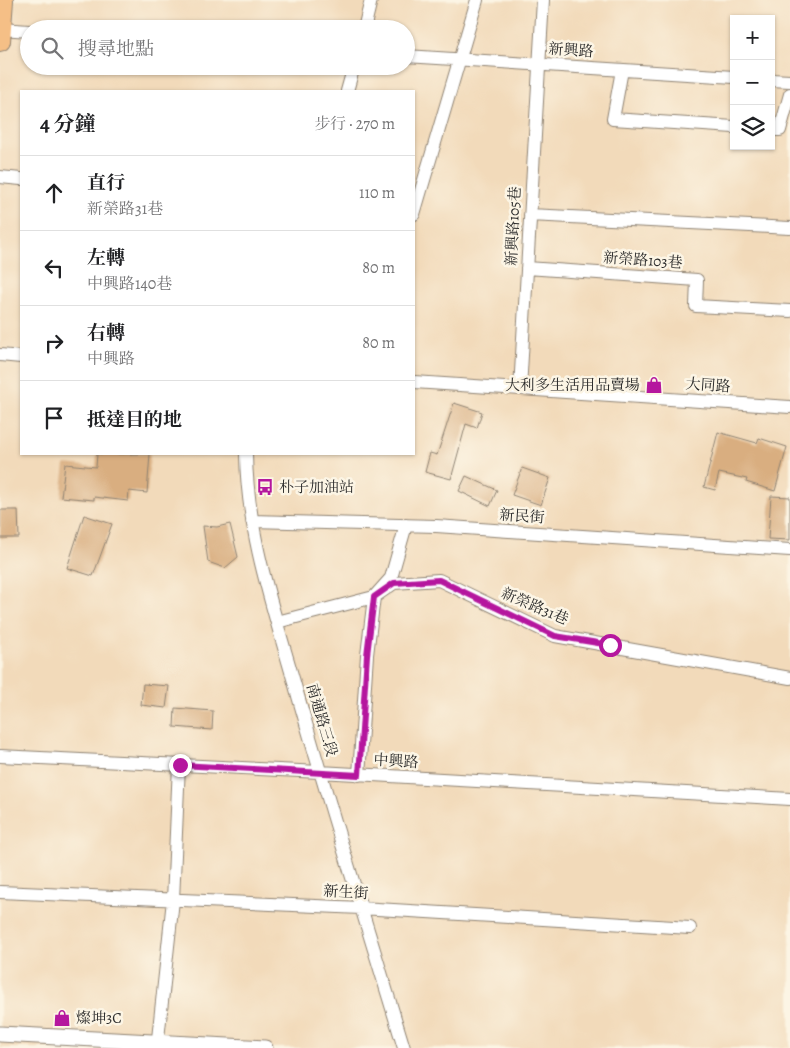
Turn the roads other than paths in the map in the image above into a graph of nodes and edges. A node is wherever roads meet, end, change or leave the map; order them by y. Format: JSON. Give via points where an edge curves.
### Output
{"nodes":[{"id":1,"x":3,"y":0,"type":"edge"},
{"id":2,"x":372,"y":0,"type":"edge"},
{"id":3,"x":477,"y":0,"type":"edge"},
{"id":4,"x":543,"y":0,"type":"edge"},
{"id":5,"x":366,"y":20,"type":"edge"},
{"id":6,"x":20,"y":32,"type":"edge"},
{"id":7,"x":0,"y":35,"type":"edge"},
{"id":8,"x":415,"y":57,"type":"edge"},
{"id":9,"x":458,"y":59,"type":"junction"},
{"id":10,"x":538,"y":65,"type":"junction"},
{"id":11,"x":622,"y":70,"type":"junction"},
{"id":12,"x":351,"y":75,"type":"edge"},
{"id":13,"x":730,"y":77,"type":"edge"},
{"id":14,"x":775,"y":80,"type":"edge"},
{"id":15,"x":790,"y":81,"type":"edge"},
{"id":16,"x":347,"y":90,"type":"edge"},
{"id":17,"x":790,"y":94,"type":"edge"},
{"id":18,"x":730,"y":127,"type":"edge"},
{"id":19,"x":775,"y":130,"type":"edge"},
{"id":20,"x":0,"y":177,"type":"edge"},
{"id":21,"x":20,"y":179,"type":"edge"},
{"id":22,"x":415,"y":210,"type":"edge"},
{"id":23,"x":530,"y":215,"type":"junction"},
{"id":24,"x":790,"y":228,"type":"edge"},
{"id":25,"x":527,"y":268,"type":"junction"},
{"id":26,"x":790,"y":311,"type":"edge"},
{"id":27,"x":0,"y":356,"type":"edge"},
{"id":28,"x":20,"y":357,"type":"edge"},
{"id":29,"x":415,"y":382,"type":"edge"},
{"id":30,"x":520,"y":389,"type":"junction"},
{"id":31,"x":790,"y":407,"type":"edge"},
{"id":32,"x":246,"y":455,"type":"edge"},
{"id":33,"x":252,"y":521,"type":"junction"},
{"id":34,"x":406,"y":525,"type":"junction"},
{"id":35,"x":790,"y":550,"type":"edge"},
{"id":36,"x":374,"y":597,"type":"junction"},
{"id":37,"x":277,"y":622,"type":"junction"},
{"id":38,"x":790,"y":678,"type":"edge"},
{"id":39,"x":0,"y":756,"type":"edge"},
{"id":40,"x":180,"y":765,"type":"junction"},
{"id":41,"x":320,"y":772,"type":"junction"},
{"id":42,"x":359,"y":775,"type":"junction"},
{"id":43,"x":790,"y":800,"type":"edge"},
{"id":44,"x":0,"y":892,"type":"edge"},
{"id":45,"x":173,"y":900,"type":"junction"},
{"id":46,"x":361,"y":908,"type":"junction"},
{"id":47,"x":690,"y":928,"type":"dead end"},
{"id":48,"x":0,"y":1034,"type":"edge"},
{"id":49,"x":157,"y":1045,"type":"edge"},
{"id":50,"x":265,"y":1048,"type":"edge"},
{"id":51,"x":404,"y":1048,"type":"edge"}],
"edges":[{"from":1,"to":7,"type":"main road"},
{"from":2,"to":5,"type":"street"},
{"from":3,"to":9,"type":"street"},
{"from":4,"to":10,"type":"street","name":"新興路105巷"},
{"from":6,"to":7,"type":"street"},
{"from":8,"to":9,"type":"street","name":"新興路"},
{"from":9,"to":10,"type":"street","name":"新興路"},
{"from":9,"to":22,"type":"street"},
{"from":10,"to":11,"type":"street","name":"新興路"},
{"from":10,"to":23,"type":"street","name":"新興路105巷"},
{"from":11,"to":13,"type":"street","name":"新興路"},
{"from":11,"to":18,"type":"street","via":[[613,119]]},
{"from":12,"to":16,"type":"street"},
{"from":14,"to":15,"type":"street"},
{"from":17,"to":19,"type":"street","via":[[780,130]]},
{"from":20,"to":21,"type":"street"},
{"from":23,"to":24,"type":"street"},
{"from":23,"to":25,"type":"street","name":"新興路105巷"},
{"from":25,"to":26,"type":"street","name":"新榮路103巷","via":[[697,280],[696,306]]},
{"from":25,"to":30,"type":"street","name":"新興路105巷"},
{"from":27,"to":28,"type":"street"},
{"from":29,"to":30,"type":"street","name":"大同路"},
{"from":30,"to":31,"type":"street","name":"大同路"},
{"from":32,"to":33,"type":"street","name":"南通路三段"},
{"from":33,"to":34,"type":"street","name":"新民街"},
{"from":33,"to":37,"type":"street","name":"南通路三段"},
{"from":34,"to":35,"type":"street","name":"新民街"},
{"from":34,"to":36,"type":"street","via":[[391,578]]},
{"from":36,"to":37,"type":"street","name":"新榮路31巷"},
{"from":36,"to":38,"type":"street","name":"新榮路31巷","via":[[394,583],[439,580],[555,636]]},
{"from":36,"to":42,"type":"street"},
{"from":37,"to":41,"type":"street","name":"南通路三段"},
{"from":39,"to":40,"type":"street","name":"中興路"},
{"from":40,"to":41,"type":"street","name":"中興路"},
{"from":40,"to":45,"type":"street"},
{"from":41,"to":42,"type":"street","name":"中興路"},
{"from":41,"to":46,"type":"street","name":"南通路三段"},
{"from":42,"to":43,"type":"street","name":"中興路"},
{"from":44,"to":45,"type":"street","name":"新生街"},
{"from":45,"to":46,"type":"street","name":"新生街"},
{"from":45,"to":49,"type":"street"},
{"from":46,"to":47,"type":"street","name":"新生街"},
{"from":46,"to":51,"type":"street","name":"南通路三段"},
{"from":48,"to":49,"type":"street"},
{"from":49,"to":50,"type":"street"}]}
